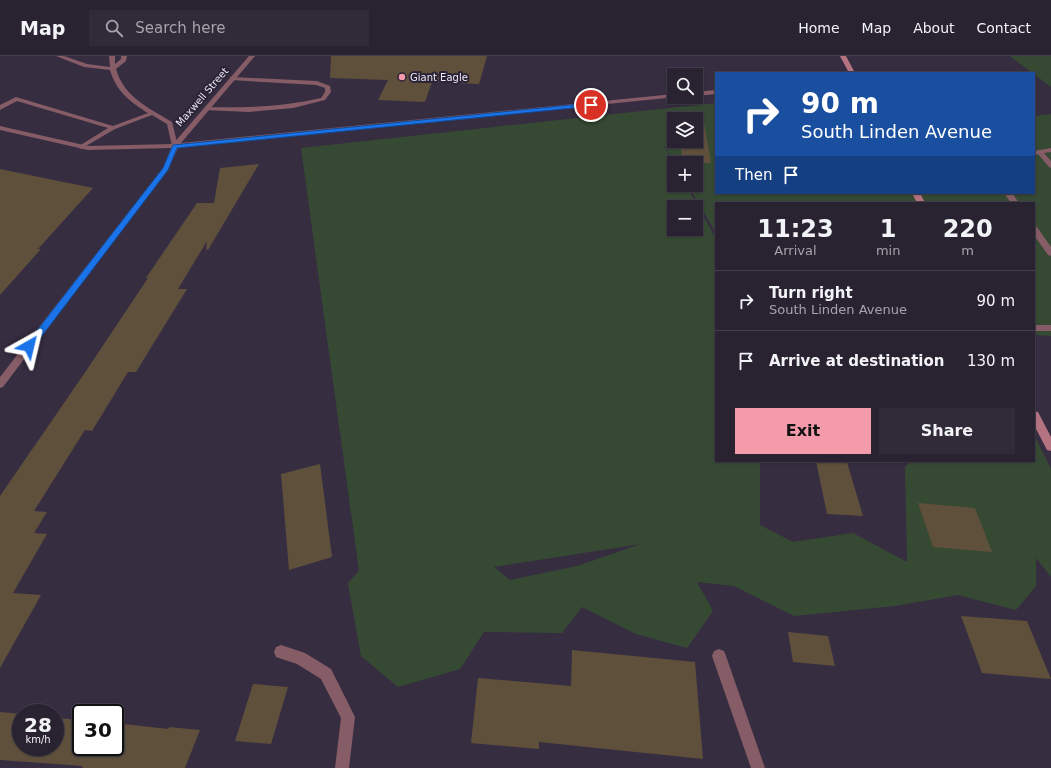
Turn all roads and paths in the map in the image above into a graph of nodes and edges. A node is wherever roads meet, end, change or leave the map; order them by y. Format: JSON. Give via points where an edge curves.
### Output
{"nodes":[{"id":1,"x":58,"y":56,"type":"edge"},
{"id":2,"x":112,"y":56,"type":"edge"},
{"id":3,"x":124,"y":56,"type":"edge"},
{"id":4,"x":252,"y":56,"type":"edge"},
{"id":5,"x":843,"y":56,"type":"edge"},
{"id":6,"x":68,"y":57,"type":"edge"},
{"id":7,"x":112,"y":69,"type":"junction"},
{"id":8,"x":851,"y":72,"type":"edge"},
{"id":9,"x":232,"y":79,"type":"junction"},
{"id":10,"x":715,"y":92,"type":"edge"},
{"id":11,"x":703,"y":93,"type":"edge"},
{"id":12,"x":667,"y":97,"type":"edge"},
{"id":13,"x":0,"y":108,"type":"edge"},
{"id":14,"x":206,"y":109,"type":"junction"},
{"id":15,"x":153,"y":113,"type":"junction"},
{"id":16,"x":0,"y":128,"type":"edge"},
{"id":17,"x":113,"y":128,"type":"junction"},
{"id":18,"x":175,"y":146,"type":"junction"},
{"id":19,"x":81,"y":147,"type":"junction"},
{"id":20,"x":1051,"y":150,"type":"edge"},
{"id":21,"x":1037,"y":152,"type":"edge"},
{"id":22,"x":1051,"y":166,"type":"edge"},
{"id":23,"x":1035,"y":230,"type":"edge"},
{"id":24,"x":1051,"y":253,"type":"edge"},
{"id":25,"x":1035,"y":328,"type":"edge"},
{"id":26,"x":1051,"y":328,"type":"edge"},
{"id":27,"x":0,"y":384,"type":"edge"},
{"id":28,"x":1035,"y":417,"type":"edge"},
{"id":29,"x":1051,"y":447,"type":"edge"},
{"id":30,"x":281,"y":652,"type":"dead end"},
{"id":31,"x":719,"y":656,"type":"dead end"},
{"id":32,"x":342,"y":768,"type":"edge"},
{"id":33,"x":758,"y":768,"type":"edge"}],
"edges":[{"from":1,"to":6,"type":"street"},
{"from":2,"to":7,"type":"street"},
{"from":3,"to":7,"type":"street","via":[[124,60]]},
{"from":4,"to":9,"type":"street","name":"Maxwell Street"},
{"from":5,"to":8,"type":"main road"},
{"from":6,"to":7,"type":"street","via":[[86,66]]},
{"from":7,"to":15,"type":"street","via":[[114,80],[123,92]]},
{"from":9,"to":14,"type":"street","name":"Maxwell Street"},
{"from":9,"to":14,"type":"street","via":[[317,83],[328,86],[328,92],[323,99],[293,106],[249,110]]},
{"from":10,"to":11,"type":"street"},
{"from":12,"to":18,"type":"street"},
{"from":13,"to":17,"type":"street","via":[[16,99]]},
{"from":14,"to":18,"type":"street","name":"Maxwell Street"},
{"from":15,"to":17,"type":"street"},
{"from":15,"to":18,"type":"street","via":[[170,123]]},
{"from":16,"to":19,"type":"street"},
{"from":17,"to":19,"type":"street"},
{"from":18,"to":19,"type":"street"},
{"from":18,"to":27,"type":"street","name":"Maxwell Street","via":[[166,168]]},
{"from":20,"to":21,"type":"street"},
{"from":21,"to":22,"type":"street"},
{"from":23,"to":24,"type":"street"},
{"from":25,"to":26,"type":"street"},
{"from":28,"to":29,"type":"main road"},
{"from":30,"to":32,"type":"street","via":[[300,658],[326,674],[348,717]]},
{"from":31,"to":33,"type":"street"}]}
